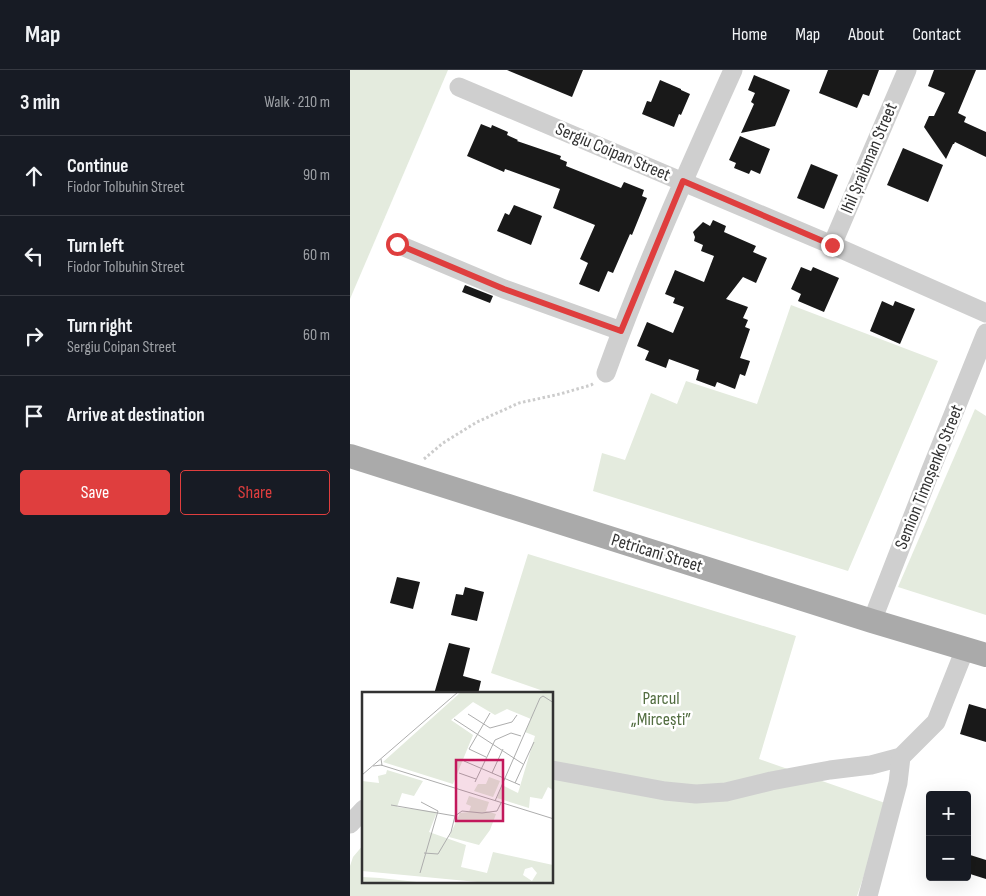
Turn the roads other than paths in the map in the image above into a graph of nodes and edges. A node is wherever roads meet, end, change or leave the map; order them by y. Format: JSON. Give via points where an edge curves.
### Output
{"nodes":[{"id":1,"x":733,"y":70,"type":"edge"},
{"id":2,"x":906,"y":70,"type":"edge"},
{"id":3,"x":459,"y":87,"type":"dead end"},
{"id":4,"x":683,"y":181,"type":"junction"},
{"id":5,"x":397,"y":244,"type":"dead end"},
{"id":6,"x":832,"y":245,"type":"junction"},
{"id":7,"x":986,"y":313,"type":"edge"},
{"id":8,"x":621,"y":331,"type":"junction"},
{"id":9,"x":986,"y":333,"type":"edge"},
{"id":10,"x":606,"y":373,"type":"road end"},
{"id":11,"x":350,"y":456,"type":"edge"},
{"id":12,"x":872,"y":621,"type":"junction"},
{"id":13,"x":976,"y":652,"type":"edge"},
{"id":14,"x":901,"y":757,"type":"junction"},
{"id":15,"x":554,"y":770,"type":"edge"},
{"id":16,"x":362,"y":811,"type":"edge"},
{"id":17,"x":350,"y":824,"type":"edge"},
{"id":18,"x":868,"y":896,"type":"edge"}],
"edges":[{"from":1,"to":4,"type":"street"},
{"from":2,"to":6,"type":"street","name":"Ihil Șraibman Street"},
{"from":3,"to":4,"type":"street","name":"Sergiu Coipan Street"},
{"from":4,"to":6,"type":"street","name":"Sergiu Coipan Street"},
{"from":4,"to":8,"type":"street"},
{"from":5,"to":8,"type":"street","via":[[504,289]]},
{"from":6,"to":7,"type":"street","name":"Sergiu Coipan Street"},
{"from":8,"to":10,"type":"street"},
{"from":9,"to":12,"type":"street","name":"Semion Timoșenko Street"},
{"from":11,"to":12,"type":"main road","name":"Petricani Street"},
{"from":12,"to":13,"type":"main road","name":"Petricani Street"},
{"from":13,"to":14,"type":"street","name":"Petricani Street","via":[[936,722]]},
{"from":14,"to":15,"type":"street","via":[[726,792],[696,794]]},
{"from":14,"to":18,"type":"street","via":[[898,783]]},
{"from":16,"to":17,"type":"street"}]}
